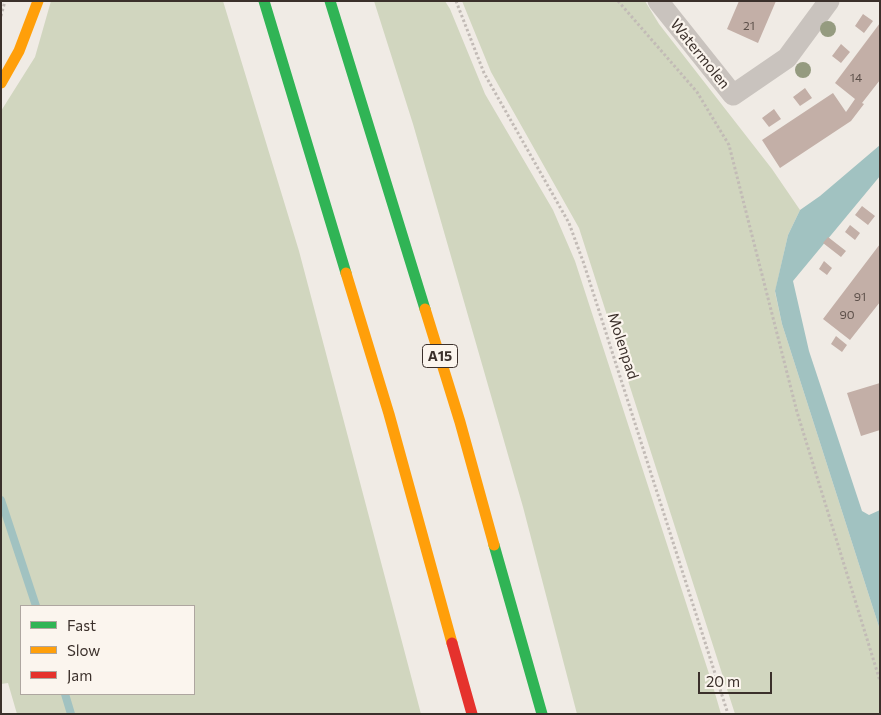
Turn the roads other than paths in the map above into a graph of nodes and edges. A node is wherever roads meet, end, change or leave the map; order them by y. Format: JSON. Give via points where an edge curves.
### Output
{"nodes":[{"id":1,"x":38,"y":1,"type":"edge"},
{"id":2,"x":264,"y":1,"type":"edge"},
{"id":3,"x":330,"y":1,"type":"edge"},
{"id":4,"x":658,"y":1,"type":"edge"},
{"id":5,"x":828,"y":1,"type":"edge"},
{"id":6,"x":1,"y":83,"type":"edge"},
{"id":7,"x":472,"y":714,"type":"edge"},
{"id":8,"x":542,"y":714,"type":"edge"}],
"edges":[{"from":1,"to":6,"type":"main road","via":[[19,51]]},
{"from":2,"to":7,"type":"main road","via":[[389,414]]},
{"from":3,"to":8,"type":"main road","number":"A15","via":[[460,422]]},
{"from":4,"to":5,"type":"street","name":"Watermolen","via":[[733,95],[787,58]]}]}
